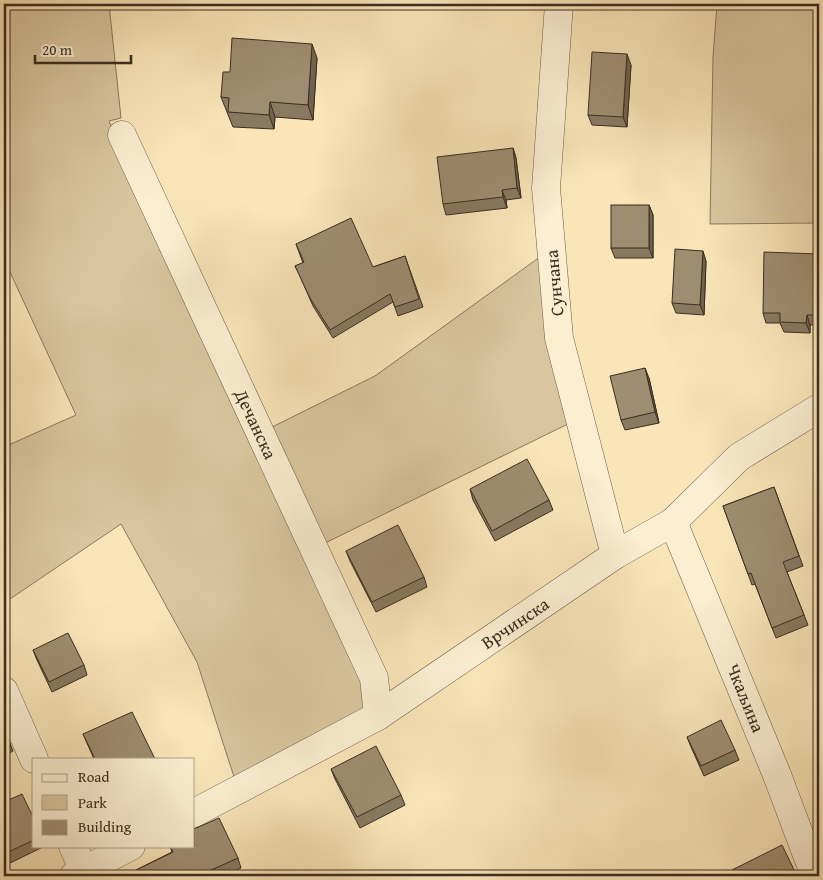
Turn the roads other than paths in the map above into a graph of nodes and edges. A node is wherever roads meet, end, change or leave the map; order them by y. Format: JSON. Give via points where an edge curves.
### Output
{"nodes":[{"id":1,"x":559,"y":4,"type":"edge"},
{"id":2,"x":122,"y":135,"type":"dead end"},
{"id":3,"x":819,"y":408,"type":"edge"},
{"id":4,"x":674,"y":522,"type":"junction"},
{"id":5,"x":615,"y":555,"type":"junction"},
{"id":6,"x":4,"y":691,"type":"edge"},
{"id":7,"x":378,"y":716,"type":"junction"},
{"id":8,"x":34,"y":758,"type":"edge"},
{"id":9,"x":195,"y":812,"type":"edge"},
{"id":10,"x":73,"y":848,"type":"edge"},
{"id":11,"x":127,"y":848,"type":"edge"},
{"id":12,"x":79,"y":874,"type":"edge"},
{"id":13,"x":815,"y":876,"type":"edge"}],
"edges":[{"from":1,"to":5,"type":"street","name":"Сунчана","via":[[546,188],[559,338]]},
{"from":2,"to":7,"type":"street","name":"Дечанска","via":[[374,678]]},
{"from":3,"to":4,"type":"street","name":"Врчинска","via":[[739,457]]},
{"from":4,"to":5,"type":"street","name":"Врчинска"},
{"from":4,"to":13,"type":"street","name":"Чкаљина"},
{"from":5,"to":7,"type":"street","name":"Врчинска"},
{"from":6,"to":8,"type":"street"},
{"from":7,"to":9,"type":"street","name":"Врчинска"},
{"from":10,"to":12,"type":"street"},
{"from":11,"to":12,"type":"street"}]}
